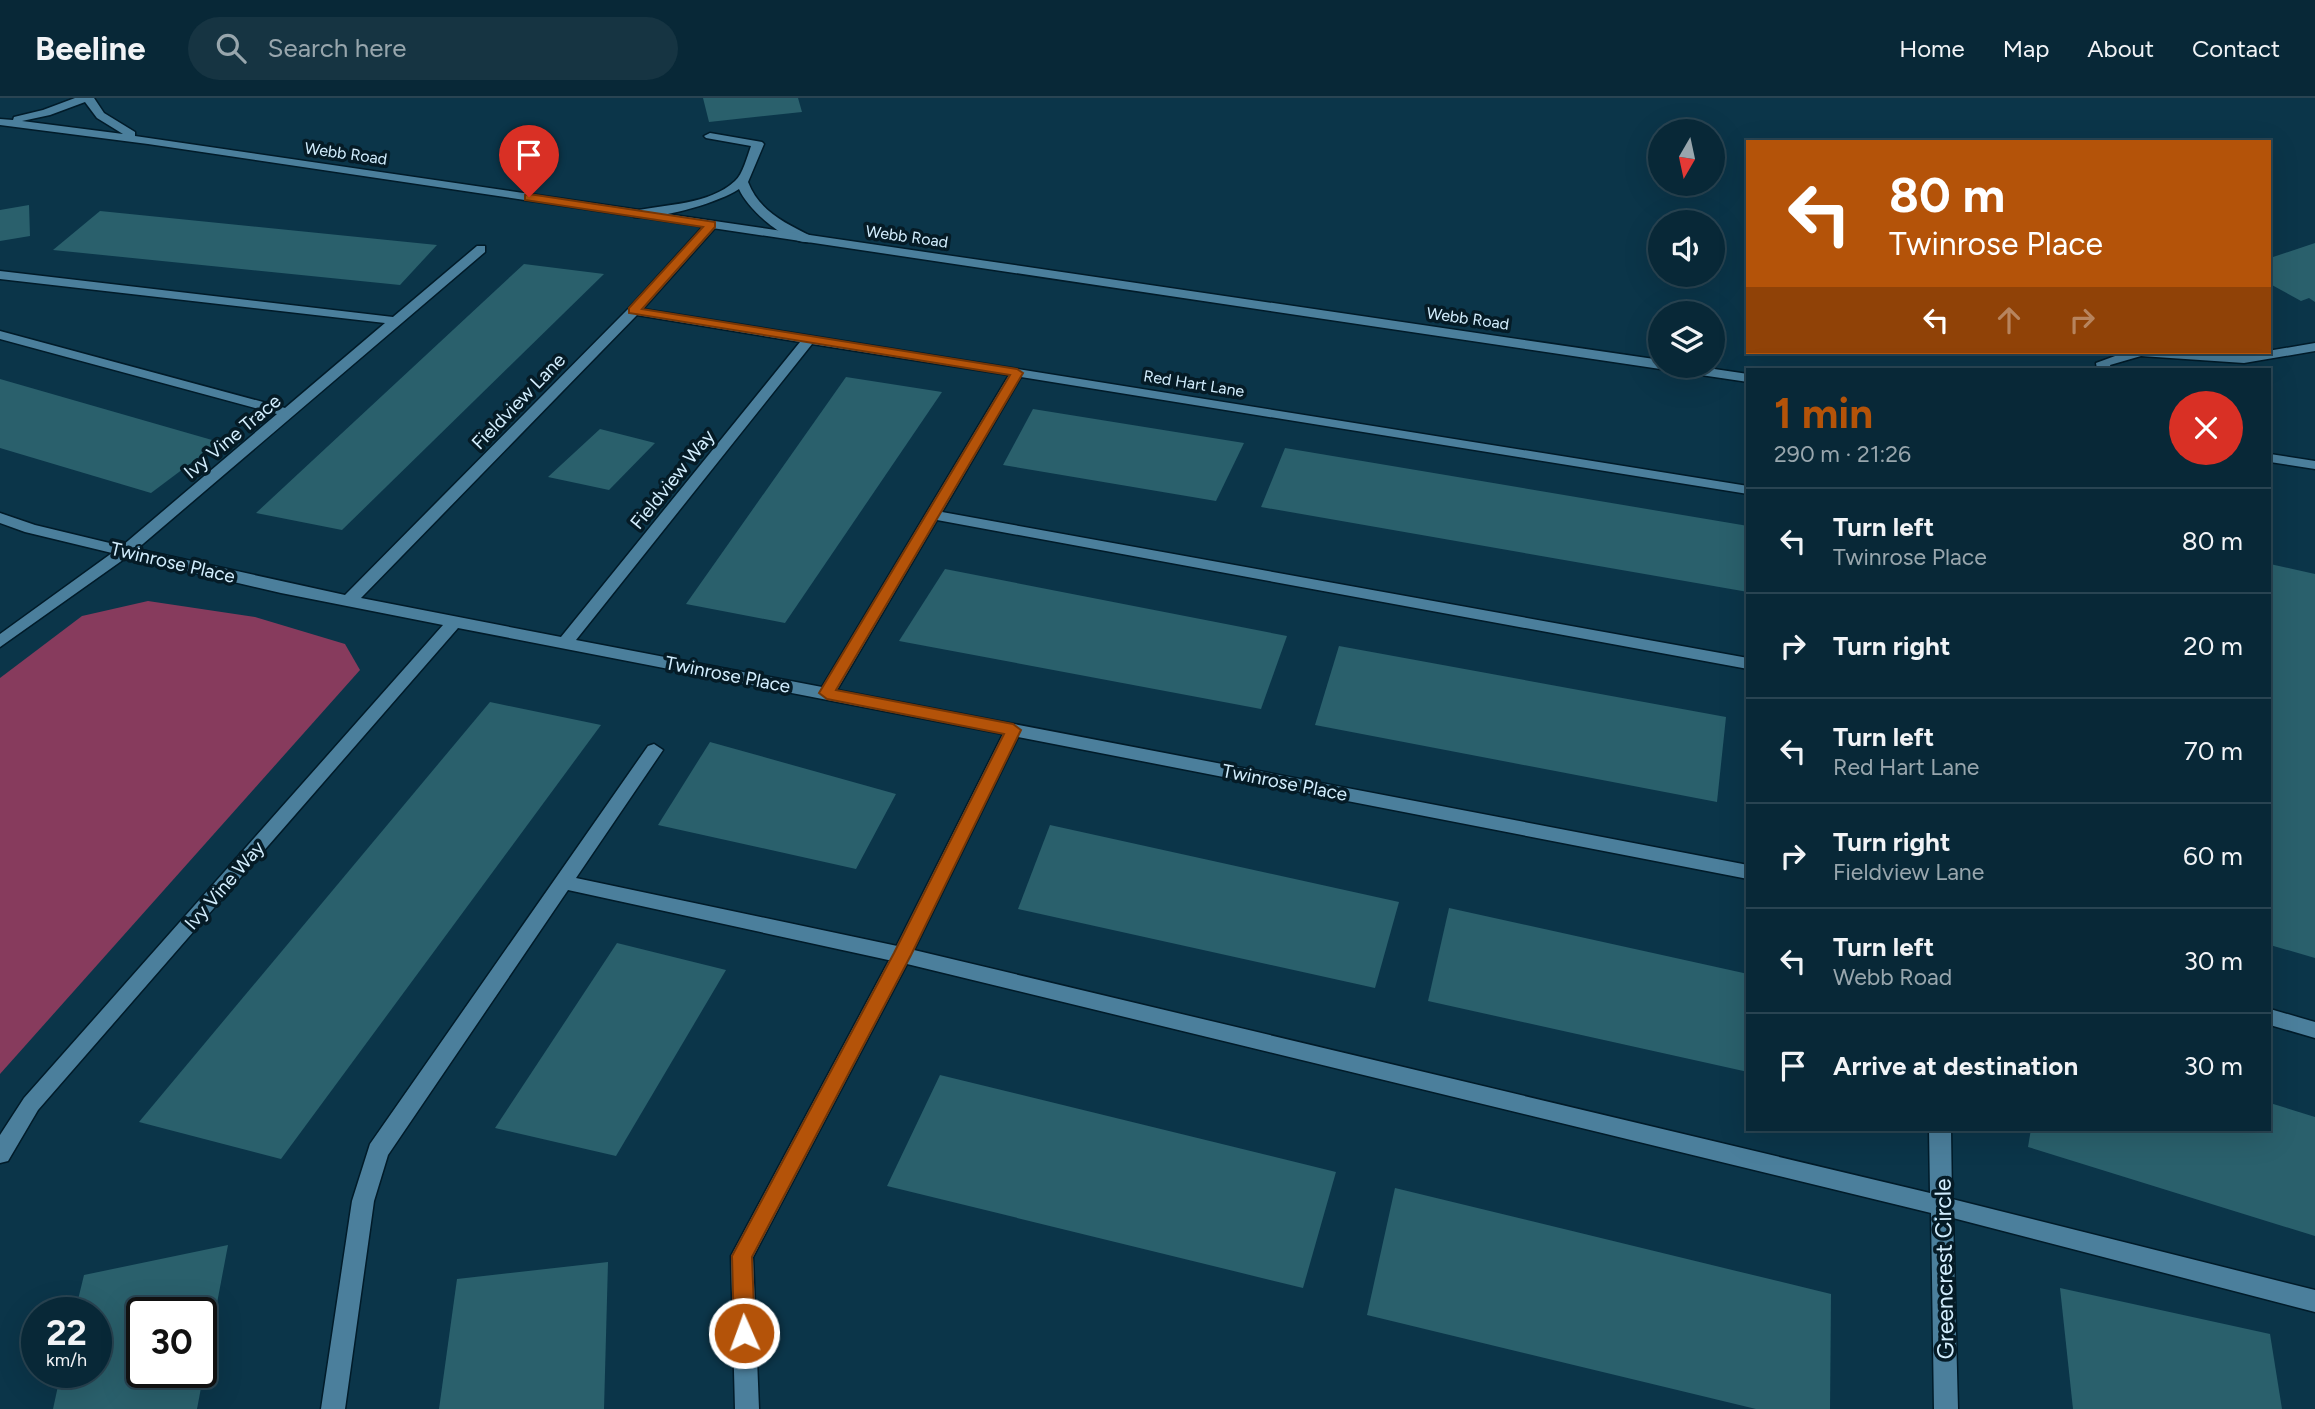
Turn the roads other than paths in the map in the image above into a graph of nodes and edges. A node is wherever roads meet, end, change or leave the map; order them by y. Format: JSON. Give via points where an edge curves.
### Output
{"nodes":[{"id":1,"x":87,"y":98,"type":"edge"},
{"id":2,"x":0,"y":122,"type":"edge"},
{"id":3,"x":710,"y":136,"type":"dead end"},
{"id":4,"x":148,"y":141,"type":"junction"},
{"id":5,"x":742,"y":182,"type":"junction"},
{"id":6,"x":638,"y":214,"type":"junction"},
{"id":7,"x":711,"y":225,"type":"junction"},
{"id":8,"x":807,"y":239,"type":"junction"},
{"id":9,"x":481,"y":249,"type":"dead end"},
{"id":10,"x":0,"y":275,"type":"edge"},
{"id":11,"x":634,"y":311,"type":"junction"},
{"id":12,"x":398,"y":321,"type":"junction"},
{"id":13,"x":0,"y":335,"type":"edge"},
{"id":14,"x":809,"y":339,"type":"junction"},
{"id":15,"x":2315,"y":347,"type":"edge"},
{"id":16,"x":2133,"y":354,"type":"edge"},
{"id":17,"x":2170,"y":354,"type":"edge"},
{"id":18,"x":1648,"y":363,"type":"edge"},
{"id":19,"x":2104,"y":368,"type":"edge"},
{"id":20,"x":1017,"y":373,"type":"junction"},
{"id":21,"x":1725,"y":374,"type":"edge"},
{"id":22,"x":1746,"y":377,"type":"edge"},
{"id":23,"x":288,"y":413,"type":"junction"},
{"id":24,"x":2271,"y":458,"type":"edge"},
{"id":25,"x":2315,"y":466,"type":"edge"},
{"id":26,"x":1746,"y":490,"type":"edge"},
{"id":27,"x":933,"y":514,"type":"junction"},
{"id":28,"x":0,"y":519,"type":"edge"},
{"id":29,"x":125,"y":551,"type":"junction"},
{"id":30,"x":349,"y":601,"type":"junction"},
{"id":31,"x":455,"y":621,"type":"junction"},
{"id":32,"x":0,"y":642,"type":"edge"},
{"id":33,"x":565,"y":643,"type":"junction"},
{"id":34,"x":1746,"y":664,"type":"edge"},
{"id":35,"x":827,"y":693,"type":"junction"},
{"id":36,"x":1013,"y":730,"type":"junction"},
{"id":37,"x":654,"y":750,"type":"dead end"},
{"id":38,"x":1746,"y":872,"type":"edge"},
{"id":39,"x":564,"y":882,"type":"junction"},
{"id":40,"x":902,"y":955,"type":"junction"},
{"id":41,"x":2271,"y":1017,"type":"edge"},
{"id":42,"x":2315,"y":1030,"type":"edge"},
{"id":43,"x":1940,"y":1131,"type":"edge"},
{"id":44,"x":0,"y":1154,"type":"edge"},
{"id":45,"x":1943,"y":1206,"type":"junction"},
{"id":46,"x":2315,"y":1301,"type":"edge"},
{"id":47,"x":333,"y":1409,"type":"edge"},
{"id":48,"x":747,"y":1409,"type":"edge"},
{"id":49,"x":1946,"y":1409,"type":"edge"}],
"edges":[{"from":1,"to":2,"type":"street","via":[[46,113]]},
{"from":1,"to":4,"type":"street","name":"Webb Road","via":[[104,118]]},
{"from":2,"to":4,"type":"street","name":"Webb Road"},
{"from":3,"to":5,"type":"street","via":[[758,144]]},
{"from":4,"to":6,"type":"street","name":"Webb Road"},
{"from":5,"to":6,"type":"street","via":[[708,200]]},
{"from":5,"to":8,"type":"street","via":[[746,196],[759,209]]},
{"from":6,"to":7,"type":"street","name":"Webb Road"},
{"from":7,"to":8,"type":"street","name":"Webb Road"},
{"from":7,"to":11,"type":"street","name":"Fieldview Lane"},
{"from":8,"to":18,"type":"street","name":"Webb Road"},
{"from":9,"to":12,"type":"street","name":"Ivy Vine Trace"},
{"from":10,"to":12,"type":"street"},
{"from":11,"to":14,"type":"street","name":"Red Hart Lane"},
{"from":11,"to":30,"type":"street","name":"Fieldview Lane"},
{"from":12,"to":23,"type":"street","name":"Ivy Vine Trace"},
{"from":13,"to":23,"type":"street"},
{"from":14,"to":20,"type":"street","name":"Red Hart Lane"},
{"from":14,"to":33,"type":"street","name":"Fieldview Way"},
{"from":15,"to":17,"type":"street","via":[[2244,359]]},
{"from":16,"to":19,"type":"street","via":[[2103,363]]},
{"from":20,"to":26,"type":"street","name":"Red Hart Lane"},
{"from":20,"to":27,"type":"street"},
{"from":21,"to":22,"type":"street"},
{"from":23,"to":29,"type":"street","name":"Ivy Vine Trace"},
{"from":24,"to":25,"type":"street"},
{"from":27,"to":34,"type":"street"},
{"from":27,"to":35,"type":"street"},
{"from":28,"to":29,"type":"street","name":"Twinrose Place"},
{"from":29,"to":30,"type":"street","name":"Twinrose Place"},
{"from":29,"to":32,"type":"street","name":"Ivy Vine Trace"},
{"from":30,"to":31,"type":"street","name":"Twinrose Place"},
{"from":31,"to":33,"type":"street","name":"Twinrose Place"},
{"from":31,"to":44,"type":"street","name":"Ivy Vine Way","via":[[31,1104]]},
{"from":33,"to":35,"type":"street","name":"Twinrose Place"},
{"from":35,"to":36,"type":"street","name":"Twinrose Place"},
{"from":36,"to":38,"type":"street","name":"Twinrose Place"},
{"from":36,"to":40,"type":"street"},
{"from":37,"to":39,"type":"street"},
{"from":39,"to":40,"type":"street"},
{"from":39,"to":47,"type":"street","via":[[378,1151],[363,1201]]},
{"from":40,"to":45,"type":"street"},
{"from":40,"to":48,"type":"street","via":[[742,1256]]},
{"from":41,"to":42,"type":"street"},
{"from":43,"to":45,"type":"street","name":"Greencrest Circle"},
{"from":45,"to":46,"type":"street"},
{"from":45,"to":49,"type":"street","name":"Greencrest Circle"}]}
